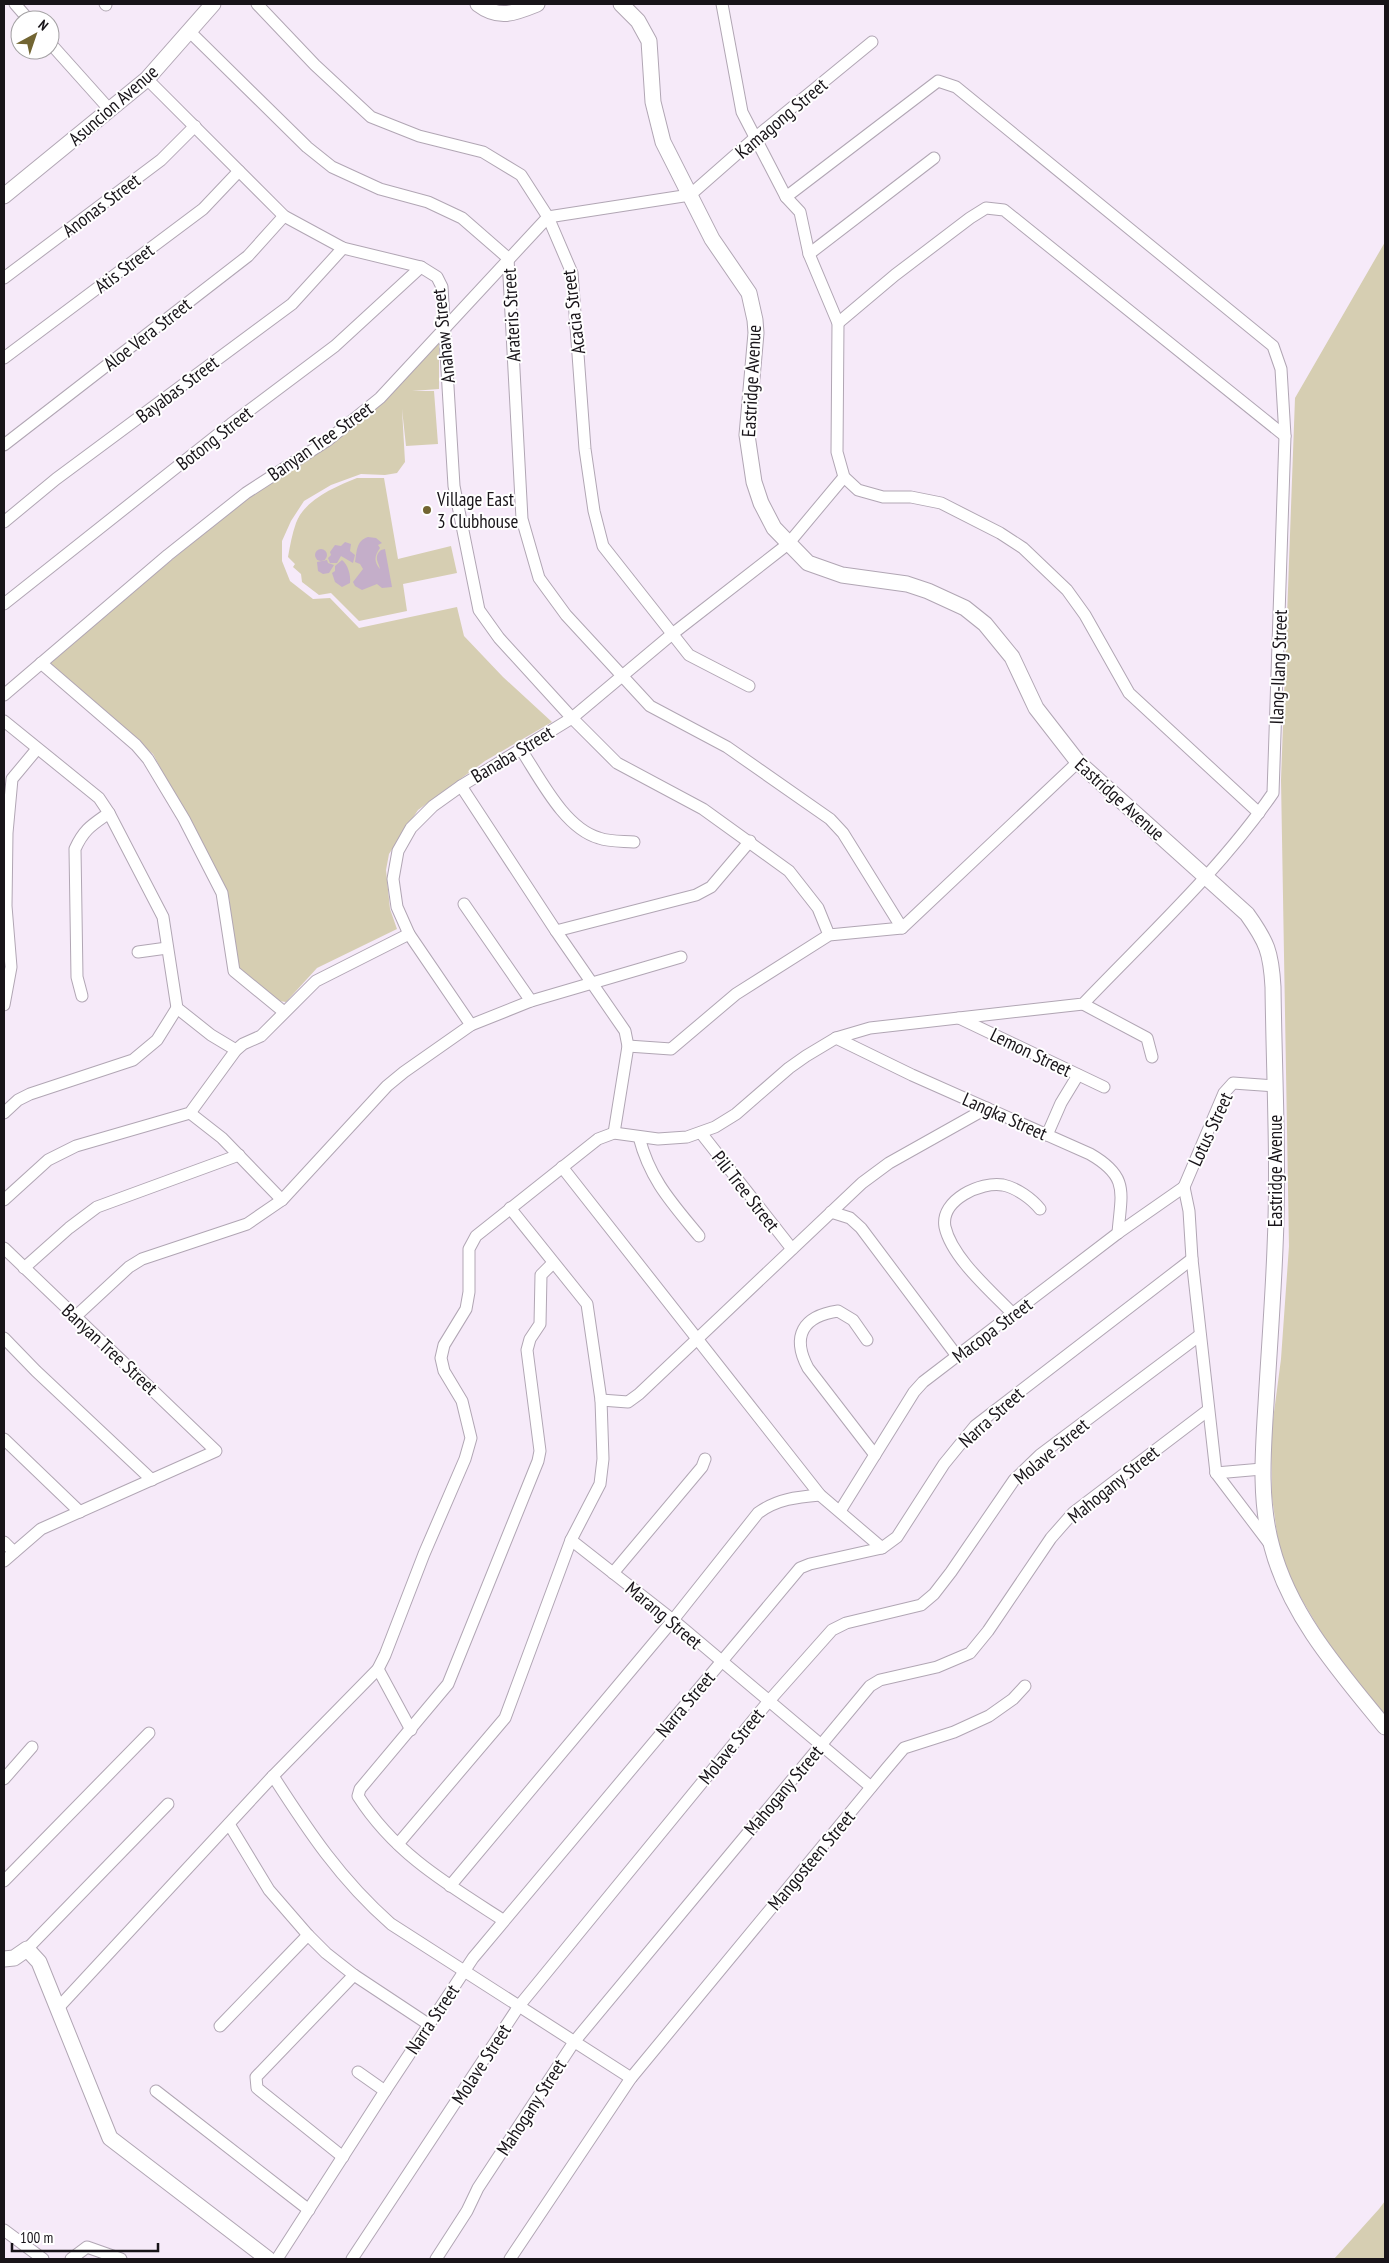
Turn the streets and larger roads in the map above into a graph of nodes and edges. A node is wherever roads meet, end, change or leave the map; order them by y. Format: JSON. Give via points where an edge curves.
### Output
{"nodes":[{"id":1,"x":213,"y":4,"type":"edge"},
{"id":2,"x":257,"y":4,"type":"edge"},
{"id":3,"x":478,"y":4,"type":"edge"},
{"id":4,"x":537,"y":4,"type":"edge"},
{"id":5,"x":622,"y":4,"type":"edge"},
{"id":6,"x":722,"y":4,"type":"edge"},
{"id":7,"x":189,"y":31,"type":"junction"},
{"id":8,"x":872,"y":42,"type":"dead end"},
{"id":9,"x":60,"y":54,"type":"edge"},
{"id":10,"x":147,"y":78,"type":"junction"},
{"id":11,"x":110,"y":110,"type":"junction"},
{"id":12,"x":194,"y":126,"type":"junction"},
{"id":13,"x":756,"y":137,"type":"junction"},
{"id":14,"x":934,"y":158,"type":"dead end"},
{"id":15,"x":239,"y":171,"type":"junction"},
{"id":16,"x":690,"y":195,"type":"junction"},
{"id":17,"x":4,"y":196,"type":"edge"},
{"id":18,"x":786,"y":197,"type":"junction"},
{"id":19,"x":284,"y":216,"type":"junction"},
{"id":20,"x":548,"y":217,"type":"junction"},
{"id":21,"x":343,"y":248,"type":"junction"},
{"id":22,"x":809,"y":254,"type":"junction"},
{"id":23,"x":508,"y":258,"type":"junction"},
{"id":24,"x":420,"y":267,"type":"junction"},
{"id":25,"x":4,"y":278,"type":"edge"},
{"id":26,"x":838,"y":323,"type":"junction"},
{"id":27,"x":445,"y":328,"type":"junction"},
{"id":28,"x":4,"y":358,"type":"edge"},
{"id":29,"x":1285,"y":436,"type":"junction"},
{"id":30,"x":4,"y":445,"type":"edge"},
{"id":31,"x":844,"y":477,"type":"junction"},
{"id":32,"x":4,"y":522,"type":"edge"},
{"id":33,"x":788,"y":544,"type":"junction"},
{"id":34,"x":4,"y":604,"type":"edge"},
{"id":35,"x":672,"y":635,"type":"junction"},
{"id":36,"x":41,"y":663,"type":"junction"},
{"id":37,"x":622,"y":677,"type":"junction"},
{"id":38,"x":749,"y":686,"type":"dead end"},
{"id":39,"x":4,"y":695,"type":"edge"},
{"id":40,"x":572,"y":718,"type":"junction"},
{"id":41,"x":4,"y":721,"type":"edge"},
{"id":42,"x":520,"y":748,"type":"junction"},
{"id":43,"x":37,"y":749,"type":"junction"},
{"id":44,"x":1078,"y":762,"type":"junction"},
{"id":45,"x":461,"y":786,"type":"junction"},
{"id":46,"x":109,"y":813,"type":"junction"},
{"id":47,"x":1259,"y":813,"type":"junction"},
{"id":48,"x":750,"y":841,"type":"junction"},
{"id":49,"x":634,"y":842,"type":"dead end"},
{"id":50,"x":1206,"y":875,"type":"junction"},
{"id":51,"x":464,"y":904,"type":"dead end"},
{"id":52,"x":902,"y":928,"type":"junction"},
{"id":53,"x":556,"y":931,"type":"junction"},
{"id":54,"x":409,"y":934,"type":"junction"},
{"id":55,"x":829,"y":935,"type":"junction"},
{"id":56,"x":167,"y":948,"type":"junction"},
{"id":57,"x":138,"y":952,"type":"dead end"},
{"id":58,"x":681,"y":957,"type":"dead end"},
{"id":59,"x":594,"y":984,"type":"junction"},
{"id":60,"x":82,"y":996,"type":"dead end"},
{"id":61,"x":531,"y":1001,"type":"junction"},
{"id":62,"x":1083,"y":1004,"type":"junction"},
{"id":63,"x":4,"y":1005,"type":"edge"},
{"id":64,"x":177,"y":1008,"type":"junction"},
{"id":65,"x":284,"y":1012,"type":"junction"},
{"id":66,"x":959,"y":1018,"type":"junction"},
{"id":67,"x":471,"y":1025,"type":"junction"},
{"id":68,"x":836,"y":1038,"type":"junction"},
{"id":69,"x":628,"y":1046,"type":"junction"},
{"id":70,"x":236,"y":1050,"type":"junction"},
{"id":71,"x":1152,"y":1057,"type":"dead end"},
{"id":72,"x":1078,"y":1075,"type":"junction"},
{"id":73,"x":1274,"y":1086,"type":"junction"},
{"id":74,"x":1104,"y":1087,"type":"dead end"},
{"id":75,"x":987,"y":1108,"type":"junction"},
{"id":76,"x":4,"y":1113,"type":"edge"},
{"id":77,"x":190,"y":1113,"type":"junction"},
{"id":78,"x":614,"y":1133,"type":"junction"},
{"id":79,"x":701,"y":1133,"type":"junction"},
{"id":80,"x":1047,"y":1135,"type":"junction"},
{"id":81,"x":639,"y":1137,"type":"junction"},
{"id":82,"x":239,"y":1156,"type":"junction"},
{"id":83,"x":562,"y":1168,"type":"junction"},
{"id":84,"x":1184,"y":1187,"type":"junction"},
{"id":85,"x":4,"y":1200,"type":"edge"},
{"id":86,"x":282,"y":1200,"type":"junction"},
{"id":87,"x":510,"y":1208,"type":"junction"},
{"id":88,"x":1040,"y":1209,"type":"dead end"},
{"id":89,"x":831,"y":1212,"type":"junction"},
{"id":90,"x":1118,"y":1233,"type":"junction"},
{"id":91,"x":699,"y":1236,"type":"dead end"},
{"id":92,"x":4,"y":1248,"type":"edge"},
{"id":93,"x":792,"y":1249,"type":"junction"},
{"id":94,"x":1192,"y":1259,"type":"junction"},
{"id":95,"x":553,"y":1263,"type":"junction"},
{"id":96,"x":24,"y":1268,"type":"junction"},
{"id":97,"x":1012,"y":1314,"type":"junction"},
{"id":98,"x":75,"y":1318,"type":"junction"},
{"id":99,"x":1200,"y":1335,"type":"junction"},
{"id":100,"x":4,"y":1338,"type":"edge"},
{"id":101,"x":697,"y":1339,"type":"junction"},
{"id":102,"x":866,"y":1340,"type":"dead end"},
{"id":103,"x":957,"y":1356,"type":"junction"},
{"id":104,"x":600,"y":1400,"type":"junction"},
{"id":105,"x":1207,"y":1411,"type":"junction"},
{"id":106,"x":4,"y":1439,"type":"edge"},
{"id":107,"x":875,"y":1455,"type":"junction"},
{"id":108,"x":705,"y":1459,"type":"dead end"},
{"id":109,"x":1262,"y":1469,"type":"junction"},
{"id":110,"x":1216,"y":1473,"type":"junction"},
{"id":111,"x":152,"y":1480,"type":"junction"},
{"id":112,"x":820,"y":1495,"type":"junction"},
{"id":113,"x":840,"y":1511,"type":"junction"},
{"id":114,"x":80,"y":1512,"type":"junction"},
{"id":115,"x":571,"y":1540,"type":"junction"},
{"id":116,"x":4,"y":1542,"type":"edge"},
{"id":117,"x":1272,"y":1546,"type":"junction"},
{"id":118,"x":882,"y":1548,"type":"junction"},
{"id":119,"x":14,"y":1552,"type":"junction"},
{"id":120,"x":4,"y":1561,"type":"edge"},
{"id":121,"x":613,"y":1572,"type":"junction"},
{"id":122,"x":673,"y":1620,"type":"junction"},
{"id":123,"x":720,"y":1662,"type":"junction"},
{"id":124,"x":378,"y":1669,"type":"junction"},
{"id":125,"x":1025,"y":1686,"type":"dead end"},
{"id":126,"x":768,"y":1702,"type":"junction"},
{"id":127,"x":1385,"y":1727,"type":"edge"},
{"id":128,"x":411,"y":1730,"type":"junction"},
{"id":129,"x":149,"y":1733,"type":"dead end"},
{"id":130,"x":821,"y":1745,"type":"junction"},
{"id":131,"x":32,"y":1747,"type":"dead end"},
{"id":132,"x":273,"y":1776,"type":"junction"},
{"id":133,"x":4,"y":1780,"type":"edge"},
{"id":134,"x":871,"y":1787,"type":"junction"},
{"id":135,"x":168,"y":1804,"type":"dead end"},
{"id":136,"x":229,"y":1824,"type":"junction"},
{"id":137,"x":398,"y":1844,"type":"junction"},
{"id":138,"x":4,"y":1881,"type":"edge"},
{"id":139,"x":450,"y":1886,"type":"junction"},
{"id":140,"x":503,"y":1920,"type":"junction"},
{"id":141,"x":308,"y":1935,"type":"junction"},
{"id":142,"x":27,"y":1949,"type":"junction"},
{"id":143,"x":4,"y":1959,"type":"edge"},
{"id":144,"x":464,"y":1972,"type":"junction"},
{"id":145,"x":354,"y":1974,"type":"junction"},
{"id":146,"x":519,"y":2006,"type":"junction"},
{"id":147,"x":58,"y":2008,"type":"junction"},
{"id":148,"x":428,"y":2024,"type":"junction"},
{"id":149,"x":220,"y":2026,"type":"dead end"},
{"id":150,"x":574,"y":2042,"type":"junction"},
{"id":151,"x":358,"y":2072,"type":"dead end"},
{"id":152,"x":631,"y":2078,"type":"junction"},
{"id":153,"x":156,"y":2091,"type":"dead end"},
{"id":154,"x":385,"y":2091,"type":"junction"},
{"id":155,"x":343,"y":2157,"type":"junction"},
{"id":156,"x":309,"y":2210,"type":"junction"},
{"id":157,"x":4,"y":2230,"type":"edge"},
{"id":158,"x":43,"y":2259,"type":"edge"},
{"id":159,"x":71,"y":2259,"type":"edge"},
{"id":160,"x":121,"y":2259,"type":"edge"},
{"id":161,"x":268,"y":2259,"type":"edge"},
{"id":162,"x":277,"y":2259,"type":"edge"},
{"id":163,"x":352,"y":2259,"type":"edge"},
{"id":164,"x":436,"y":2259,"type":"edge"},
{"id":165,"x":510,"y":2259,"type":"edge"}],
"edges":[{"from":1,"to":7,"type":"street","name":"Asuncion Avenue"},
{"from":2,"to":20,"type":"street","name":"Acacia Street","via":[[371,117],[418,136],[484,152],[521,175]]},
{"from":3,"to":4,"type":"street","via":[[504,15]]},
{"from":5,"to":16,"type":"street","name":"Eastridge Avenue","via":[[638,21],[649,42],[653,102],[663,142]]},
{"from":6,"to":13,"type":"street","via":[[742,112]]},
{"from":7,"to":10,"type":"street","name":"Asuncion Avenue"},
{"from":7,"to":23,"type":"street","name":"Arateris Street","via":[[307,147],[332,167],[380,189],[428,202],[462,218]]},
{"from":8,"to":13,"type":"street","name":"Kamagong Street"},
{"from":9,"to":11,"type":"street"},
{"from":10,"to":11,"type":"street","name":"Asuncion Avenue"},
{"from":10,"to":12,"type":"street","name":"Anahaw Street"},
{"from":11,"to":17,"type":"street","name":"Asuncion Avenue"},
{"from":12,"to":15,"type":"street","name":"Anahaw Street"},
{"from":12,"to":25,"type":"street","name":"Anonas Street","via":[[161,160]]},
{"from":13,"to":16,"type":"street","name":"Kamagong Street"},
{"from":13,"to":18,"type":"street"},
{"from":14,"to":22,"type":"street"},
{"from":15,"to":19,"type":"street","name":"Anahaw Street"},
{"from":15,"to":28,"type":"street","name":"Atis Street","via":[[203,209]]},
{"from":16,"to":20,"type":"street"},
{"from":16,"to":33,"type":"street","name":"Eastridge Avenue","via":[[712,239],[749,293],[756,333],[747,435],[750,460],[760,503],[770,524]]},
{"from":18,"to":22,"type":"street","via":[[800,212]]},
{"from":18,"to":29,"type":"street","name":"Ilang-Ilang Street","via":[[938,81],[956,87],[1273,346],[1281,369]]},
{"from":19,"to":21,"type":"street","name":"Anahaw Street"},
{"from":19,"to":30,"type":"street","name":"Aloe Vera Street","via":[[248,256]]},
{"from":20,"to":23,"type":"street","name":"Banyan Tree Street"},
{"from":20,"to":35,"type":"street","name":"Acacia Street","via":[[572,273],[585,449],[603,546]]},
{"from":21,"to":24,"type":"street","name":"Anahaw Street"},
{"from":21,"to":32,"type":"street","name":"Bayabas Street","via":[[292,304]]},
{"from":22,"to":26,"type":"street"},
{"from":23,"to":27,"type":"street","name":"Banyan Tree Street"},
{"from":23,"to":37,"type":"street","name":"Arateris Street","via":[[522,519],[539,578],[566,615]]},
{"from":24,"to":27,"type":"street","name":"Anahaw Street","via":[[437,278],[442,287]]},
{"from":24,"to":34,"type":"street","name":"Botong Street","via":[[335,346]]},
{"from":26,"to":29,"type":"street","via":[[970,218],[986,208],[1004,210]]},
{"from":26,"to":31,"type":"street","via":[[836,452]]},
{"from":27,"to":36,"type":"street","name":"Banyan Tree Street","via":[[380,398],[328,440],[246,493]]},
{"from":27,"to":40,"type":"street","name":"Anahaw Street","via":[[454,486],[478,610],[499,638]]},
{"from":29,"to":47,"type":"street","name":"Ilang-Ilang Street","via":[[1273,793]]},
{"from":31,"to":33,"type":"street","name":"Banaba Street"},
{"from":31,"to":47,"type":"street","via":[[858,490],[882,497],[910,497],[941,503],[1000,532],[1023,548],[1067,590],[1085,615],[1129,693]]},
{"from":33,"to":35,"type":"street","name":"Banaba Street"},
{"from":33,"to":44,"type":"street","name":"Eastridge Avenue","via":[[808,563],[842,575],[907,584],[965,608],[985,624],[1012,656],[1036,708]]},
{"from":35,"to":37,"type":"street","name":"Banaba Street"},
{"from":35,"to":38,"type":"street","name":"Acacia Street","via":[[689,655]]},
{"from":36,"to":39,"type":"street","name":"Banyan Tree Street"},
{"from":36,"to":65,"type":"street","via":[[148,759],[184,819],[222,893],[234,971]]},
{"from":37,"to":40,"type":"street","name":"Banaba Street"},
{"from":37,"to":52,"type":"street","name":"Arateris Street","via":[[650,706],[727,747],[830,819],[843,833]]},
{"from":40,"to":42,"type":"street","name":"Banaba Street"},
{"from":40,"to":48,"type":"street","name":"Anahaw Street","via":[[617,763],[702,808]]},
{"from":41,"to":43,"type":"street"},
{"from":42,"to":45,"type":"street","name":"Banaba Street"},
{"from":42,"to":49,"type":"street","via":[[565,815],[581,830],[600,839]]},
{"from":43,"to":46,"type":"street","via":[[98,798]]},
{"from":43,"to":63,"type":"street","via":[[12,779],[6,896],[11,967]]},
{"from":44,"to":50,"type":"street","name":"Eastridge Avenue"},
{"from":44,"to":52,"type":"street"},
{"from":45,"to":53,"type":"street"},
{"from":45,"to":54,"type":"street","name":"Banaba Street","via":[[433,806],[412,828],[398,851],[393,879],[397,907]]},
{"from":46,"to":56,"type":"street","via":[[163,917]]},
{"from":46,"to":60,"type":"street","via":[[88,827],[75,849],[77,977]]},
{"from":47,"to":50,"type":"street","name":"Ilang-Ilang Street"},
{"from":48,"to":53,"type":"street","via":[[711,887],[696,895]]},
{"from":48,"to":55,"type":"street","name":"Anahaw Street","via":[[789,871],[818,908]]},
{"from":50,"to":62,"type":"street","name":"Ilang-Ilang Street"},
{"from":50,"to":73,"type":"street","name":"Eastridge Avenue","via":[[1247,914],[1263,936],[1271,962]]},
{"from":51,"to":61,"type":"street"},
{"from":52,"to":55,"type":"street"},
{"from":53,"to":59,"type":"street"},
{"from":54,"to":65,"type":"street","via":[[316,981]]},
{"from":54,"to":67,"type":"street","name":"Banaba Street"},
{"from":55,"to":69,"type":"street","via":[[736,994],[671,1049]]},
{"from":56,"to":57,"type":"street"},
{"from":56,"to":64,"type":"street"},
{"from":58,"to":59,"type":"street"},
{"from":59,"to":61,"type":"street"},
{"from":59,"to":69,"type":"street","via":[[625,1031]]},
{"from":61,"to":67,"type":"street"},
{"from":62,"to":66,"type":"street"},
{"from":62,"to":71,"type":"street","via":[[1147,1038]]},
{"from":64,"to":70,"type":"street"},
{"from":64,"to":76,"type":"street","via":[[157,1040],[133,1060],[30,1094]]},
{"from":65,"to":70,"type":"street","via":[[261,1036]]},
{"from":66,"to":68,"type":"street","via":[[870,1028]]},
{"from":66,"to":72,"type":"street","name":"Lemon Street"},
{"from":67,"to":86,"type":"street","via":[[387,1086]]},
{"from":68,"to":75,"type":"street","name":"Langka Street"},
{"from":68,"to":79,"type":"street","via":[[788,1068],[736,1114]]},
{"from":69,"to":78,"type":"street"},
{"from":70,"to":77,"type":"street"},
{"from":72,"to":74,"type":"street","name":"Lemon Street"},
{"from":72,"to":80,"type":"street"},
{"from":73,"to":84,"type":"street","name":"Lotus Street","via":[[1233,1083],[1229,1086]]},
{"from":73,"to":109,"type":"street","name":"Eastridge Avenue","via":[[1275,1249]]},
{"from":75,"to":80,"type":"street","name":"Langka Street"},
{"from":75,"to":89,"type":"street","via":[[889,1163]]},
{"from":77,"to":82,"type":"street"},
{"from":77,"to":85,"type":"street","via":[[76,1146],[48,1160]]},
{"from":78,"to":81,"type":"street"},
{"from":78,"to":83,"type":"street","via":[[598,1139]]},
{"from":79,"to":81,"type":"street","via":[[687,1138]]},
{"from":79,"to":93,"type":"street","name":"Pili Tree Street"},
{"from":80,"to":90,"type":"street","name":"Langka Street","via":[[1104,1162],[1115,1174],[1122,1187]]},
{"from":81,"to":91,"type":"street","via":[[648,1167],[658,1185]]},
{"from":82,"to":86,"type":"street"},
{"from":82,"to":96,"type":"street","via":[[96,1207]]},
{"from":83,"to":87,"type":"street"},
{"from":83,"to":101,"type":"street"},
{"from":84,"to":90,"type":"street","name":"Macopa Street"},
{"from":84,"to":94,"type":"street"},
{"from":86,"to":98,"type":"street","via":[[247,1224],[142,1259],[129,1267]]},
{"from":87,"to":95,"type":"street"},
{"from":87,"to":124,"type":"street","via":[[476,1236],[469,1249],[466,1309],[444,1345],[441,1358],[444,1371],[462,1401],[471,1438],[466,1458]]},
{"from":88,"to":97,"type":"street","via":[[1032,1199],[1003,1185],[982,1185],[962,1195],[948,1209],[945,1225],[955,1251]]},
{"from":89,"to":93,"type":"street"},
{"from":89,"to":103,"type":"street","via":[[850,1218],[861,1228]]},
{"from":90,"to":97,"type":"street","name":"Macopa Street"},
{"from":92,"to":96,"type":"street","name":"Banyan Tree Street"},
{"from":93,"to":101,"type":"street"},
{"from":94,"to":99,"type":"street"},
{"from":94,"to":118,"type":"street","name":"Narra Street","via":[[976,1426],[944,1464],[902,1531]]},
{"from":95,"to":104,"type":"street","via":[[588,1304]]},
{"from":95,"to":128,"type":"street","via":[[541,1275],[540,1324],[527,1350],[540,1451],[538,1461],[448,1684]]},
{"from":96,"to":98,"type":"street","name":"Banyan Tree Street"},
{"from":97,"to":103,"type":"street","name":"Macopa Street"},
{"from":98,"to":111,"type":"street","name":"Banyan Tree Street","via":[[216,1450]]},
{"from":99,"to":105,"type":"street"},
{"from":99,"to":126,"type":"street","name":"Molave Street","via":[[1040,1455],[1014,1480],[934,1594],[921,1605],[846,1623],[832,1630]]},
{"from":100,"to":111,"type":"street"},
{"from":101,"to":104,"type":"street","via":[[628,1402]]},
{"from":101,"to":112,"type":"street"},
{"from":102,"to":107,"type":"street","via":[[853,1320],[838,1311],[820,1313],[808,1323],[799,1339],[800,1353],[808,1368]]},
{"from":103,"to":107,"type":"street","name":"Macopa Street","via":[[914,1392]]},
{"from":104,"to":115,"type":"street","via":[[600,1484]]},
{"from":105,"to":110,"type":"street"},
{"from":105,"to":130,"type":"street","name":"Mahogany Street","via":[[1073,1512],[970,1653],[937,1667],[880,1680],[870,1686]]},
{"from":106,"to":114,"type":"street"},
{"from":107,"to":113,"type":"street","name":"Macopa Street"},
{"from":108,"to":121,"type":"street","via":[[702,1467]]},
{"from":109,"to":110,"type":"street"},
{"from":109,"to":117,"type":"street","name":"Eastridge Avenue"},
{"from":110,"to":117,"type":"street"},
{"from":111,"to":114,"type":"street"},
{"from":112,"to":113,"type":"street"},
{"from":112,"to":122,"type":"street","via":[[771,1504],[758,1513]]},
{"from":113,"to":118,"type":"street"},
{"from":114,"to":119,"type":"street","via":[[41,1529]]},
{"from":115,"to":121,"type":"street","name":"Marang Street"},
{"from":115,"to":137,"type":"street","via":[[505,1718]]},
{"from":116,"to":119,"type":"street"},
{"from":117,"to":127,"type":"street","name":"Eastridge Avenue","via":[[1284,1582],[1303,1616],[1329,1657]]},
{"from":118,"to":123,"type":"street","name":"Narra Street","via":[[800,1568]]},
{"from":119,"to":120,"type":"street"},
{"from":121,"to":122,"type":"street","name":"Marang Street"},
{"from":122,"to":123,"type":"street","name":"Marang Street"},
{"from":122,"to":139,"type":"street"},
{"from":123,"to":126,"type":"street","name":"Marang Street"},
{"from":123,"to":140,"type":"street","name":"Narra Street"},
{"from":124,"to":128,"type":"street"},
{"from":124,"to":132,"type":"street"},
{"from":125,"to":134,"type":"street","name":"Mangosteen Street","via":[[989,1716],[954,1732],[904,1748]]},
{"from":126,"to":130,"type":"street","name":"Marang Street"},
{"from":126,"to":146,"type":"street","name":"Molave Street"},
{"from":128,"to":137,"type":"street","via":[[360,1789],[358,1796],[368,1812]]},
{"from":129,"to":138,"type":"street"},
{"from":130,"to":134,"type":"street","name":"Marang Street"},
{"from":130,"to":150,"type":"street","name":"Mahogany Street"},
{"from":131,"to":133,"type":"street"},
{"from":132,"to":136,"type":"street"},
{"from":132,"to":144,"type":"street","via":[[315,1842],[363,1900],[391,1924]]},
{"from":134,"to":152,"type":"street","name":"Mangosteen Street"},
{"from":135,"to":142,"type":"street"},
{"from":136,"to":141,"type":"street","via":[[269,1890]]},
{"from":136,"to":147,"type":"street"},
{"from":137,"to":139,"type":"street","via":[[417,1863]]},
{"from":139,"to":140,"type":"street"},
{"from":140,"to":144,"type":"street","name":"Narra Street"},
{"from":141,"to":145,"type":"street"},
{"from":141,"to":149,"type":"street"},
{"from":142,"to":143,"type":"street","via":[[14,1958]]},
{"from":142,"to":147,"type":"street","via":[[39,1962]]},
{"from":144,"to":146,"type":"street"},
{"from":144,"to":148,"type":"street","name":"Narra Street"},
{"from":145,"to":148,"type":"street"},
{"from":145,"to":155,"type":"street","via":[[256,2077],[257,2088]]},
{"from":146,"to":150,"type":"street"},
{"from":146,"to":163,"type":"street","name":"Molave Street"},
{"from":147,"to":161,"type":"street","via":[[110,2138]]},
{"from":148,"to":154,"type":"street","name":"Narra Street"},
{"from":150,"to":152,"type":"street"},
{"from":150,"to":164,"type":"street","name":"Mahogany Street","via":[[478,2188]]},
{"from":151,"to":154,"type":"street"},
{"from":152,"to":165,"type":"street","name":"Mangosteen Street"},
{"from":153,"to":156,"type":"street"},
{"from":154,"to":155,"type":"street","name":"Narra Street"},
{"from":155,"to":156,"type":"street","name":"Narra Street"},
{"from":156,"to":162,"type":"street","name":"Narra Street"},
{"from":157,"to":158,"type":"street"},
{"from":159,"to":160,"type":"street","via":[[87,2247]]}]}
